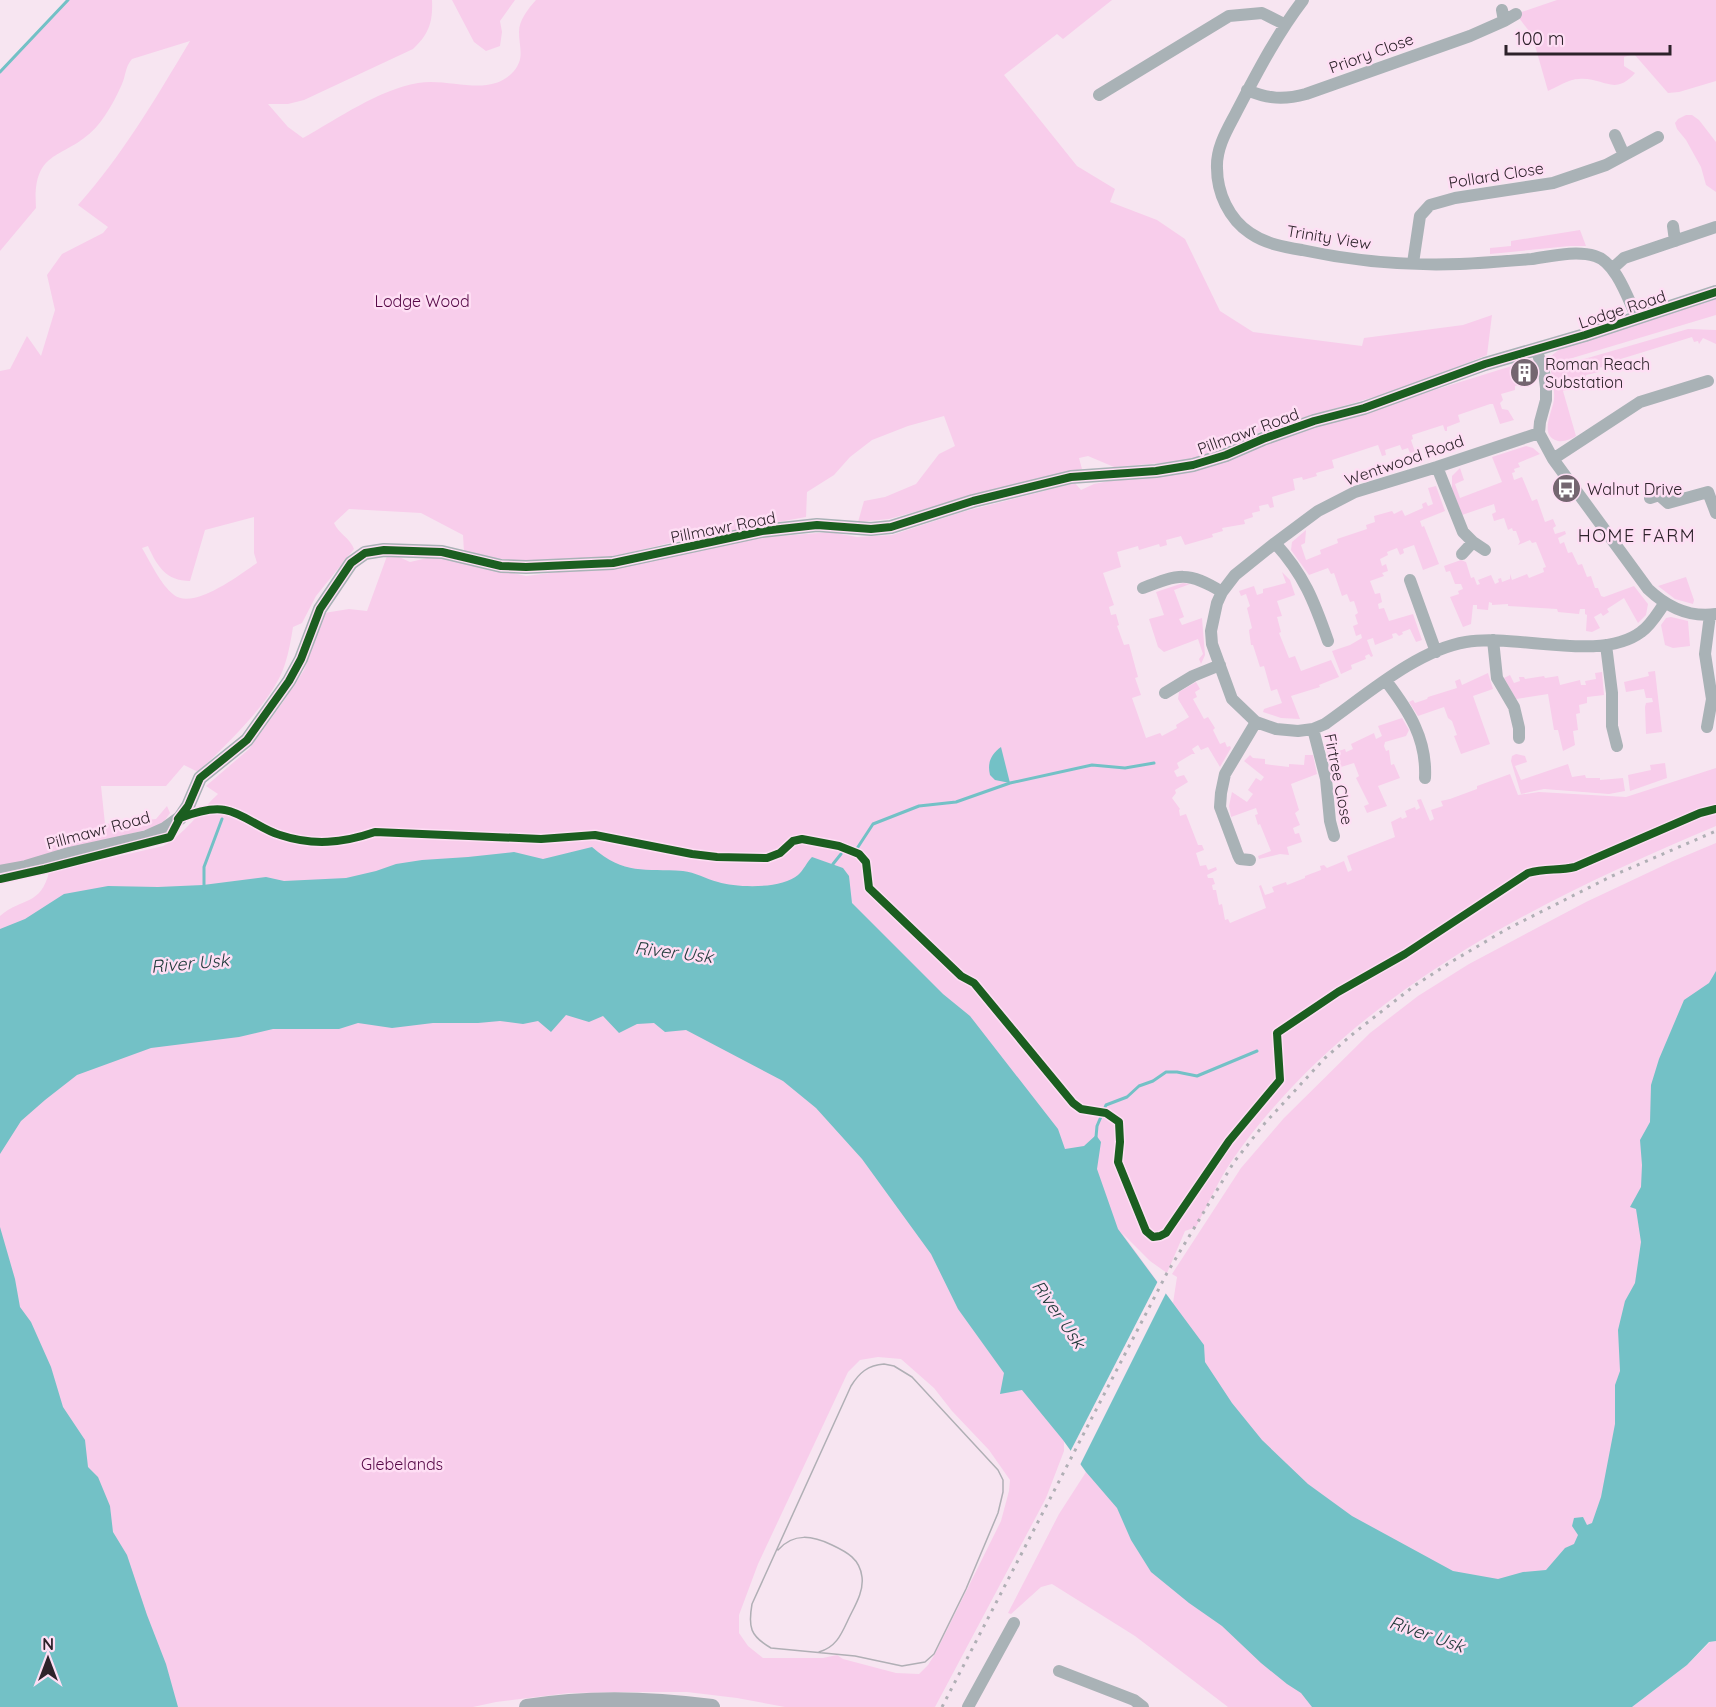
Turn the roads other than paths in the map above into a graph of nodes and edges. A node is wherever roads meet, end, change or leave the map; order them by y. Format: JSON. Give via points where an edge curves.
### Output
{"nodes":[{"id":1,"x":1303,"y":0,"type":"edge"},
{"id":2,"x":1516,"y":14,"type":"dead end"},
{"id":3,"x":1284,"y":24,"type":"junction"},
{"id":4,"x":1247,"y":90,"type":"junction"},
{"id":5,"x":1099,"y":95,"type":"dead end"},
{"id":6,"x":1615,"y":135,"type":"dead end"},
{"id":7,"x":1658,"y":136,"type":"dead end"},
{"id":8,"x":1624,"y":155,"type":"junction"},
{"id":9,"x":1673,"y":226,"type":"dead end"},
{"id":10,"x":1716,"y":227,"type":"edge"},
{"id":11,"x":1675,"y":241,"type":"junction"},
{"id":12,"x":1413,"y":263,"type":"junction"},
{"id":13,"x":1613,"y":268,"type":"junction"},
{"id":14,"x":1716,"y":292,"type":"edge"},
{"id":15,"x":1637,"y":318,"type":"junction"},
{"id":16,"x":1536,"y":349,"type":"junction"},
{"id":17,"x":1708,"y":381,"type":"dead end"},
{"id":18,"x":1539,"y":433,"type":"junction"},
{"id":19,"x":1553,"y":459,"type":"junction"},
{"id":20,"x":1437,"y":467,"type":"junction"},
{"id":21,"x":1650,"y":498,"type":"dead end"},
{"id":22,"x":1716,"y":513,"type":"edge"},
{"id":23,"x":1473,"y":542,"type":"junction"},
{"id":24,"x":1275,"y":543,"type":"junction"},
{"id":25,"x":1485,"y":550,"type":"dead end"},
{"id":26,"x":1462,"y":554,"type":"dead end"},
{"id":27,"x":1147,"y":572,"type":"dead end"},
{"id":28,"x":1410,"y":580,"type":"dead end"},
{"id":29,"x":1222,"y":592,"type":"junction"},
{"id":30,"x":1664,"y":604,"type":"junction"},
{"id":31,"x":1713,"y":614,"type":"edge"},
{"id":32,"x":1493,"y":640,"type":"junction"},
{"id":33,"x":1328,"y":641,"type":"dead end"},
{"id":34,"x":1606,"y":645,"type":"junction"},
{"id":35,"x":1436,"y":652,"type":"junction"},
{"id":36,"x":1220,"y":665,"type":"junction"},
{"id":37,"x":1386,"y":681,"type":"junction"},
{"id":38,"x":1165,"y":693,"type":"dead end"},
{"id":39,"x":1256,"y":722,"type":"junction"},
{"id":40,"x":1707,"y":727,"type":"dead end"},
{"id":41,"x":1312,"y":729,"type":"junction"},
{"id":42,"x":1519,"y":738,"type":"dead end"},
{"id":43,"x":1617,"y":746,"type":"dead end"},
{"id":44,"x":1425,"y":778,"type":"dead end"},
{"id":45,"x":1334,"y":836,"type":"dead end"},
{"id":46,"x":1250,"y":860,"type":"dead end"},
{"id":47,"x":0,"y":872,"type":"edge"},
{"id":48,"x":1014,"y":1623,"type":"dead end"},
{"id":49,"x":1059,"y":1671,"type":"dead end"},
{"id":50,"x":527,"y":1707,"type":"edge"},
{"id":51,"x":712,"y":1707,"type":"edge"},
{"id":52,"x":968,"y":1707,"type":"edge"},
{"id":53,"x":1143,"y":1707,"type":"edge"}],
"edges":[{"from":1,"to":3,"type":"street","name":"Trinity View"},
{"from":2,"to":4,"type":"street","name":"Priory Close","via":[[1503,16],[1470,36],[1306,94],[1276,99]]},
{"from":3,"to":4,"type":"street","name":"Trinity View"},
{"from":3,"to":5,"type":"street","via":[[1262,13],[1229,16]]},
{"from":4,"to":12,"type":"street","name":"Trinity View","via":[[1220,145],[1216,167],[1220,191],[1236,221],[1251,234],[1278,246],[1355,259]]},
{"from":6,"to":8,"type":"street"},
{"from":7,"to":8,"type":"street","name":"Pollard Close"},
{"from":8,"to":12,"type":"street","name":"Pollard Close","via":[[1553,183],[1430,205],[1420,216]]},
{"from":9,"to":11,"type":"street"},
{"from":10,"to":11,"type":"street"},
{"from":11,"to":13,"type":"street","via":[[1624,258]]},
{"from":12,"to":13,"type":"street","name":"Trinity View","via":[[1456,264],[1579,254],[1596,256]]},
{"from":13,"to":15,"type":"street"},
{"from":14,"to":15,"type":"street","name":"Lodge Road"},
{"from":15,"to":16,"type":"street","name":"Lodge Road"},
{"from":16,"to":18,"type":"street","via":[[1546,388]]},
{"from":16,"to":47,"type":"street","name":"Pillmawr Road","via":[[1193,465],[1071,477],[973,501],[891,527],[817,525],[771,530],[613,563],[501,566],[442,552],[365,553],[351,563],[320,609],[301,659],[283,689],[247,740],[200,778],[180,818],[147,837]]},
{"from":17,"to":19,"type":"street","via":[[1640,402]]},
{"from":18,"to":19,"type":"street"},
{"from":18,"to":20,"type":"street","name":"Wentwood Road"},
{"from":19,"to":30,"type":"street","via":[[1632,569]]},
{"from":20,"to":23,"type":"street","via":[[1463,532]]},
{"from":20,"to":24,"type":"street","name":"Wentwood Road","via":[[1355,492],[1318,511]]},
{"from":21,"to":22,"type":"street","via":[[1659,495],[1674,502],[1708,492]]},
{"from":23,"to":25,"type":"street"},
{"from":23,"to":26,"type":"street"},
{"from":24,"to":29,"type":"street","name":"Wentwood Road","via":[[1235,575]]},
{"from":24,"to":33,"type":"street","via":[[1304,580]]},
{"from":27,"to":29,"type":"street","via":[[1147,586],[1182,575]]},
{"from":28,"to":35,"type":"street"},
{"from":29,"to":36,"type":"street","name":"Wentwood Road","via":[[1211,631]]},
{"from":30,"to":31,"type":"street"},
{"from":30,"to":34,"type":"street","name":"Wentwood Road","via":[[1641,632]]},
{"from":31,"to":40,"type":"street","via":[[1706,654],[1712,699]]},
{"from":32,"to":34,"type":"street","name":"Wentwood Road"},
{"from":32,"to":35,"type":"street","name":"Wentwood Road","via":[[1465,642]]},
{"from":32,"to":42,"type":"street","via":[[1497,678],[1514,707]]},
{"from":34,"to":43,"type":"street"},
{"from":35,"to":37,"type":"street","name":"Wentwood Road"},
{"from":36,"to":38,"type":"street"},
{"from":36,"to":39,"type":"street","name":"Wentwood Road","via":[[1232,699]]},
{"from":37,"to":41,"type":"street","name":"Wentwood Road"},
{"from":37,"to":44,"type":"street","via":[[1418,730]]},
{"from":39,"to":41,"type":"street","name":"Wentwood Road","via":[[1276,729]]},
{"from":39,"to":46,"type":"street","via":[[1225,774],[1220,807],[1240,859]]},
{"from":41,"to":45,"type":"street","name":"Firtree Close","via":[[1326,779]]},
{"from":48,"to":52,"type":"street"},
{"from":49,"to":53,"type":"street"},
{"from":50,"to":51,"type":"main road","via":[[642,1701]]}]}
